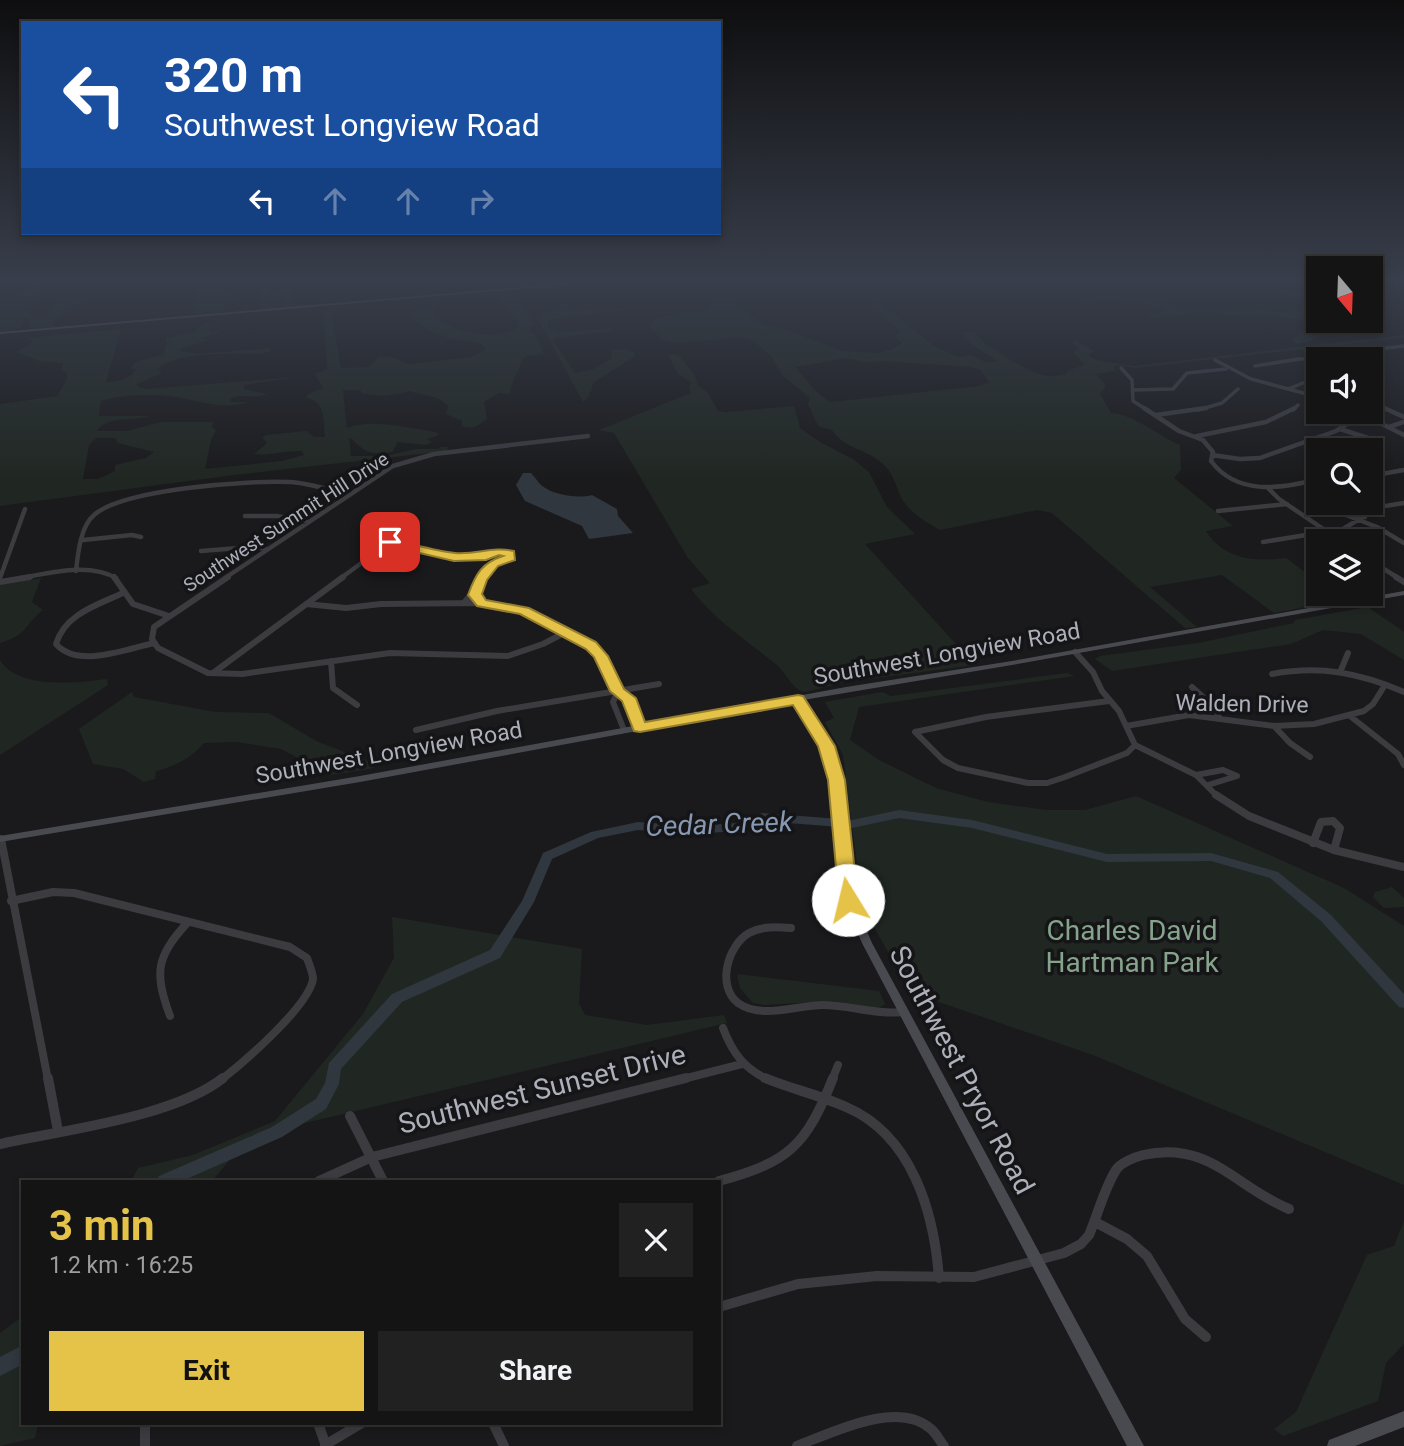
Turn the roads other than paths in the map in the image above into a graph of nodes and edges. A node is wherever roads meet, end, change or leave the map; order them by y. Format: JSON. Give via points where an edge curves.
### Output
{"nodes":[{"id":1,"x":1402,"y":347,"type":"edge"},
{"id":2,"x":1383,"y":349,"type":"edge"},
{"id":3,"x":1306,"y":359,"type":"edge"},
{"id":4,"x":1214,"y":360,"type":"dead end"},
{"id":5,"x":1255,"y":366,"type":"dead end"},
{"id":6,"x":1121,"y":368,"type":"dead end"},
{"id":7,"x":1226,"y":369,"type":"junction"},
{"id":8,"x":1306,"y":382,"type":"edge"},
{"id":9,"x":1238,"y":389,"type":"dead end"},
{"id":10,"x":1288,"y":389,"type":"junction"},
{"id":11,"x":1133,"y":390,"type":"junction"},
{"id":12,"x":1306,"y":394,"type":"edge"},
{"id":13,"x":1297,"y":405,"type":"dead end"},
{"id":14,"x":1383,"y":409,"type":"edge"},
{"id":15,"x":1156,"y":415,"type":"junction"},
{"id":16,"x":1404,"y":420,"type":"edge"},
{"id":17,"x":1347,"y":424,"type":"edge"},
{"id":18,"x":1383,"y":424,"type":"edge"},
{"id":19,"x":1389,"y":427,"type":"junction"},
{"id":20,"x":1340,"y":429,"type":"junction"},
{"id":21,"x":1404,"y":435,"type":"edge"},
{"id":22,"x":588,"y":436,"type":"dead end"},
{"id":23,"x":1195,"y":437,"type":"junction"},
{"id":24,"x":1315,"y":438,"type":"edge"},
{"id":25,"x":1368,"y":438,"type":"edge"},
{"id":26,"x":1306,"y":441,"type":"edge"},
{"id":27,"x":1212,"y":456,"type":"junction"},
{"id":28,"x":1404,"y":470,"type":"edge"},
{"id":29,"x":1383,"y":474,"type":"edge"},
{"id":30,"x":1306,"y":483,"type":"edge"},
{"id":31,"x":1268,"y":488,"type":"junction"},
{"id":32,"x":348,"y":494,"type":"junction"},
{"id":33,"x":1404,"y":503,"type":"edge"},
{"id":34,"x":1287,"y":504,"type":"junction"},
{"id":35,"x":25,"y":509,"type":"dead end"},
{"id":36,"x":1218,"y":511,"type":"dead end"},
{"id":37,"x":245,"y":516,"type":"dead end"},
{"id":38,"x":1365,"y":517,"type":"junction"},
{"id":39,"x":1360,"y":521,"type":"junction"},
{"id":40,"x":309,"y":522,"type":"junction"},
{"id":41,"x":1324,"y":529,"type":"edge"},
{"id":42,"x":1343,"y":529,"type":"edge"},
{"id":43,"x":1306,"y":535,"type":"edge"},
{"id":44,"x":142,"y":537,"type":"dead end"},
{"id":45,"x":83,"y":540,"type":"junction"},
{"id":46,"x":1263,"y":542,"type":"dead end"},
{"id":47,"x":1404,"y":543,"type":"edge"},
{"id":48,"x":268,"y":549,"type":"junction"},
{"id":49,"x":201,"y":551,"type":"dead end"},
{"id":50,"x":486,"y":556,"type":"junction"},
{"id":51,"x":494,"y":563,"type":"junction"},
{"id":52,"x":1383,"y":570,"type":"edge"},
{"id":53,"x":76,"y":571,"type":"junction"},
{"id":54,"x":0,"y":580,"type":"edge"},
{"id":55,"x":1404,"y":582,"type":"edge"},
{"id":56,"x":123,"y":593,"type":"junction"},
{"id":57,"x":1404,"y":593,"type":"edge"},
{"id":58,"x":475,"y":595,"type":"junction"},
{"id":59,"x":464,"y":603,"type":"junction"},
{"id":60,"x":482,"y":603,"type":"junction"},
{"id":61,"x":306,"y":604,"type":"junction"},
{"id":62,"x":169,"y":615,"type":"junction"},
{"id":63,"x":565,"y":632,"type":"junction"},
{"id":64,"x":154,"y":643,"type":"junction"},
{"id":65,"x":1075,"y":652,"type":"junction"},
{"id":66,"x":1348,"y":653,"type":"dead end"},
{"id":67,"x":331,"y":661,"type":"junction"},
{"id":68,"x":1341,"y":670,"type":"junction"},
{"id":69,"x":213,"y":673,"type":"junction"},
{"id":70,"x":1272,"y":674,"type":"dead end"},
{"id":71,"x":659,"y":684,"type":"dead end"},
{"id":72,"x":1385,"y":685,"type":"junction"},
{"id":73,"x":1192,"y":687,"type":"dead end"},
{"id":74,"x":618,"y":691,"type":"junction"},
{"id":75,"x":1404,"y":692,"type":"edge"},
{"id":76,"x":798,"y":699,"type":"junction"},
{"id":77,"x":1109,"y":701,"type":"junction"},
{"id":78,"x":357,"y":705,"type":"dead end"},
{"id":79,"x":1350,"y":716,"type":"junction"},
{"id":80,"x":1219,"y":717,"type":"junction"},
{"id":81,"x":1125,"y":726,"type":"junction"},
{"id":82,"x":1274,"y":726,"type":"junction"},
{"id":83,"x":640,"y":727,"type":"junction"},
{"id":84,"x":415,"y":730,"type":"dead end"},
{"id":85,"x":624,"y":730,"type":"junction"},
{"id":86,"x":1135,"y":745,"type":"junction"},
{"id":87,"x":1310,"y":757,"type":"dead end"},
{"id":88,"x":1404,"y":765,"type":"edge"},
{"id":89,"x":1196,"y":775,"type":"junction"},
{"id":90,"x":1208,"y":785,"type":"junction"},
{"id":91,"x":0,"y":839,"type":"edge"},
{"id":92,"x":1313,"y":843,"type":"junction"},
{"id":93,"x":1334,"y":850,"type":"junction"},
{"id":94,"x":1404,"y":867,"type":"edge"},
{"id":95,"x":11,"y":901,"type":"junction"},
{"id":96,"x":188,"y":922,"type":"junction"},
{"id":97,"x":791,"y":928,"type":"dead end"},
{"id":98,"x":903,"y":1012,"type":"junction"},
{"id":99,"x":170,"y":1016,"type":"dead end"},
{"id":100,"x":723,"y":1028,"type":"dead end"},
{"id":101,"x":742,"y":1064,"type":"junction"},
{"id":102,"x":838,"y":1065,"type":"dead end"},
{"id":103,"x":825,"y":1099,"type":"junction"},
{"id":104,"x":350,"y":1116,"type":"dead end"},
{"id":105,"x":58,"y":1131,"type":"junction"},
{"id":106,"x":0,"y":1144,"type":"edge"},
{"id":107,"x":372,"y":1157,"type":"junction"},
{"id":108,"x":321,"y":1180,"type":"edge"},
{"id":109,"x":383,"y":1180,"type":"edge"},
{"id":110,"x":721,"y":1180,"type":"edge"},
{"id":111,"x":1289,"y":1209,"type":"dead end"},
{"id":112,"x":1095,"y":1222,"type":"junction"},
{"id":113,"x":1036,"y":1262,"type":"junction"},
{"id":114,"x":939,"y":1278,"type":"junction"},
{"id":115,"x":721,"y":1306,"type":"edge"},
{"id":116,"x":1206,"y":1338,"type":"dead end"},
{"id":117,"x":1404,"y":1419,"type":"edge"},
{"id":118,"x":145,"y":1425,"type":"edge"},
{"id":119,"x":319,"y":1425,"type":"edge"},
{"id":120,"x":359,"y":1425,"type":"edge"},
{"id":121,"x":494,"y":1425,"type":"edge"},
{"id":122,"x":325,"y":1445,"type":"edge"},
{"id":123,"x":145,"y":1446,"type":"edge"},
{"id":124,"x":504,"y":1446,"type":"edge"},
{"id":125,"x":797,"y":1446,"type":"edge"},
{"id":126,"x":944,"y":1446,"type":"edge"},
{"id":127,"x":1136,"y":1446,"type":"edge"},
{"id":128,"x":1335,"y":1446,"type":"edge"}],
"edges":[{"from":1,"to":2,"type":"street"},
{"from":3,"to":5,"type":"street"},
{"from":4,"to":7,"type":"street"},
{"from":6,"to":11,"type":"street","via":[[1132,380]]},
{"from":7,"to":10,"type":"street"},
{"from":7,"to":11,"type":"street","via":[[1187,373],[1177,387],[1166,391]]},
{"from":8,"to":10,"type":"street"},
{"from":9,"to":15,"type":"street","via":[[1215,405]]},
{"from":10,"to":12,"type":"street"},
{"from":11,"to":15,"type":"street","via":[[1133,401]]},
{"from":13,"to":23,"type":"street","via":[[1266,421]]},
{"from":14,"to":16,"type":"street"},
{"from":15,"to":23,"type":"street"},
{"from":16,"to":19,"type":"street"},
{"from":17,"to":20,"type":"street"},
{"from":18,"to":19,"type":"street"},
{"from":19,"to":21,"type":"street"},
{"from":20,"to":24,"type":"street"},
{"from":20,"to":25,"type":"street"},
{"from":22,"to":32,"type":"street","name":"Southwest Summit Hill Drive","via":[[420,457]]},
{"from":23,"to":27,"type":"street","via":[[1208,444]]},
{"from":26,"to":27,"type":"street","via":[[1254,459]]},
{"from":27,"to":31,"type":"street","via":[[1213,466],[1226,476]]},
{"from":28,"to":29,"type":"street"},
{"from":30,"to":31,"type":"street"},
{"from":31,"to":34,"type":"street"},
{"from":32,"to":40,"type":"street","name":"Southwest Summit Hill Drive"},
{"from":32,"to":45,"type":"street","via":[[273,482],[130,499],[101,510],[89,521]]},
{"from":33,"to":38,"type":"street","via":[[1379,507]]},
{"from":34,"to":36,"type":"street"},
{"from":34,"to":41,"type":"street"},
{"from":35,"to":54,"type":"street"},
{"from":37,"to":40,"type":"street"},
{"from":38,"to":39,"type":"street"},
{"from":38,"to":39,"type":"street","via":[[1341,513]]},
{"from":39,"to":42,"type":"street"},
{"from":39,"to":47,"type":"street"},
{"from":40,"to":48,"type":"street","name":"Southwest Summit Hill Drive"},
{"from":43,"to":46,"type":"street"},
{"from":44,"to":45,"type":"street"},
{"from":45,"to":53,"type":"street"},
{"from":48,"to":49,"type":"street"},
{"from":48,"to":62,"type":"street","name":"Southwest Summit Hill Drive"},
{"from":50,"to":51,"type":"street"},
{"from":50,"to":51,"type":"street","via":[[510,554]]},
{"from":50,"to":61,"type":"street","via":[[446,556],[390,542]]},
{"from":51,"to":58,"type":"street"},
{"from":52,"to":55,"type":"street"},
{"from":53,"to":54,"type":"street"},
{"from":53,"to":56,"type":"street","via":[[114,576]]},
{"from":56,"to":62,"type":"street","via":[[134,605]]},
{"from":56,"to":64,"type":"street","via":[[66,623],[56,644],[63,652],[89,657]]},
{"from":57,"to":65,"type":"main road","name":"Southwest Longview Road"},
{"from":58,"to":59,"type":"street"},
{"from":58,"to":60,"type":"street"},
{"from":59,"to":60,"type":"street"},
{"from":59,"to":61,"type":"street","via":[[346,608]]},
{"from":60,"to":63,"type":"street","via":[[524,611]]},
{"from":61,"to":69,"type":"street"},
{"from":62,"to":64,"type":"street","via":[[154,627]]},
{"from":63,"to":67,"type":"street","via":[[508,656],[390,653]]},
{"from":63,"to":74,"type":"street","via":[[600,656]]},
{"from":64,"to":69,"type":"street"},
{"from":65,"to":76,"type":"main road","name":"Southwest Longview Road"},
{"from":65,"to":77,"type":"street"},
{"from":66,"to":68,"type":"street"},
{"from":67,"to":69,"type":"street","via":[[242,674]]},
{"from":67,"to":78,"type":"street","via":[[333,688]]},
{"from":68,"to":70,"type":"street","via":[[1306,667]]},
{"from":68,"to":72,"type":"street"},
{"from":71,"to":74,"type":"street"},
{"from":72,"to":75,"type":"street"},
{"from":72,"to":79,"type":"street","name":"Walden Drive","via":[[1373,704]]},
{"from":73,"to":80,"type":"street"},
{"from":74,"to":83,"type":"street","via":[[628,698]]},
{"from":74,"to":84,"type":"street"},
{"from":74,"to":85,"type":"street","via":[[613,702]]},
{"from":76,"to":83,"type":"main road","name":"Southwest Longview Road"},
{"from":76,"to":98,"type":"main road","name":"Southwest Pryor Road","via":[[829,751],[848,900]]},
{"from":77,"to":81,"type":"street"},
{"from":77,"to":86,"type":"street","via":[[986,717],[915,732],[958,768],[1028,783],[1065,777],[1127,753]]},
{"from":79,"to":82,"type":"street","name":"Walden Drive","via":[[1302,726]]},
{"from":79,"to":88,"type":"street","via":[[1398,754]]},
{"from":80,"to":81,"type":"street","name":"Walden Drive","via":[[1189,715]]},
{"from":80,"to":82,"type":"street","name":"Walden Drive"},
{"from":81,"to":86,"type":"street"},
{"from":82,"to":87,"type":"street"},
{"from":83,"to":85,"type":"main road","name":"Southwest Longview Road"},
{"from":85,"to":91,"type":"main road","name":"Southwest Longview Road"},
{"from":86,"to":89,"type":"street"},
{"from":89,"to":90,"type":"street"},
{"from":89,"to":90,"type":"street","via":[[1229,769],[1237,776]]},
{"from":90,"to":92,"type":"street","via":[[1220,799],[1249,816]]},
{"from":91,"to":95,"type":"street"},
{"from":92,"to":93,"type":"street"},
{"from":92,"to":93,"type":"street","via":[[1321,822],[1333,821],[1340,828]]},
{"from":93,"to":94,"type":"street"},
{"from":95,"to":96,"type":"street","via":[[53,892],[74,893]]},
{"from":95,"to":105,"type":"street"},
{"from":96,"to":99,"type":"street","via":[[160,957],[158,985]]},
{"from":96,"to":105,"type":"street","via":[[290,947],[307,958],[313,978],[305,998],[249,1058],[186,1100]]},
{"from":97,"to":98,"type":"street","via":[[756,930],[730,950],[726,985],[741,1004],[760,1010],[822,1005],[887,1015]]},
{"from":98,"to":113,"type":"main road","name":"Southwest Pryor Road"},
{"from":100,"to":101,"type":"street","via":[[728,1046]]},
{"from":101,"to":103,"type":"street","via":[[757,1076]]},
{"from":101,"to":107,"type":"street","name":"Southwest Sunset Drive"},
{"from":102,"to":103,"type":"street"},
{"from":103,"to":110,"type":"street","via":[[797,1149],[774,1165]]},
{"from":103,"to":114,"type":"street","via":[[864,1116],[890,1135],[932,1223]]},
{"from":104,"to":107,"type":"street"},
{"from":105,"to":106,"type":"street"},
{"from":107,"to":108,"type":"street","name":"Southwest Sunset Drive"},
{"from":107,"to":109,"type":"street"},
{"from":111,"to":112,"type":"street","via":[[1212,1163],[1165,1150],[1138,1156],[1117,1168]]},
{"from":112,"to":113,"type":"street","via":[[1075,1248]]},
{"from":112,"to":116,"type":"street","via":[[1138,1247],[1160,1274],[1185,1319]]},
{"from":113,"to":114,"type":"street","via":[[974,1277]]},
{"from":113,"to":127,"type":"main road","name":"Southwest Pryor Road"},
{"from":114,"to":115,"type":"street","via":[[877,1276],[797,1284]]},
{"from":117,"to":128,"type":"main road"},
{"from":118,"to":123,"type":"street"},
{"from":119,"to":122,"type":"street"},
{"from":120,"to":122,"type":"street"},
{"from":121,"to":124,"type":"street"},
{"from":125,"to":126,"type":"street","via":[[892,1415],[923,1421],[937,1432]]}]}
